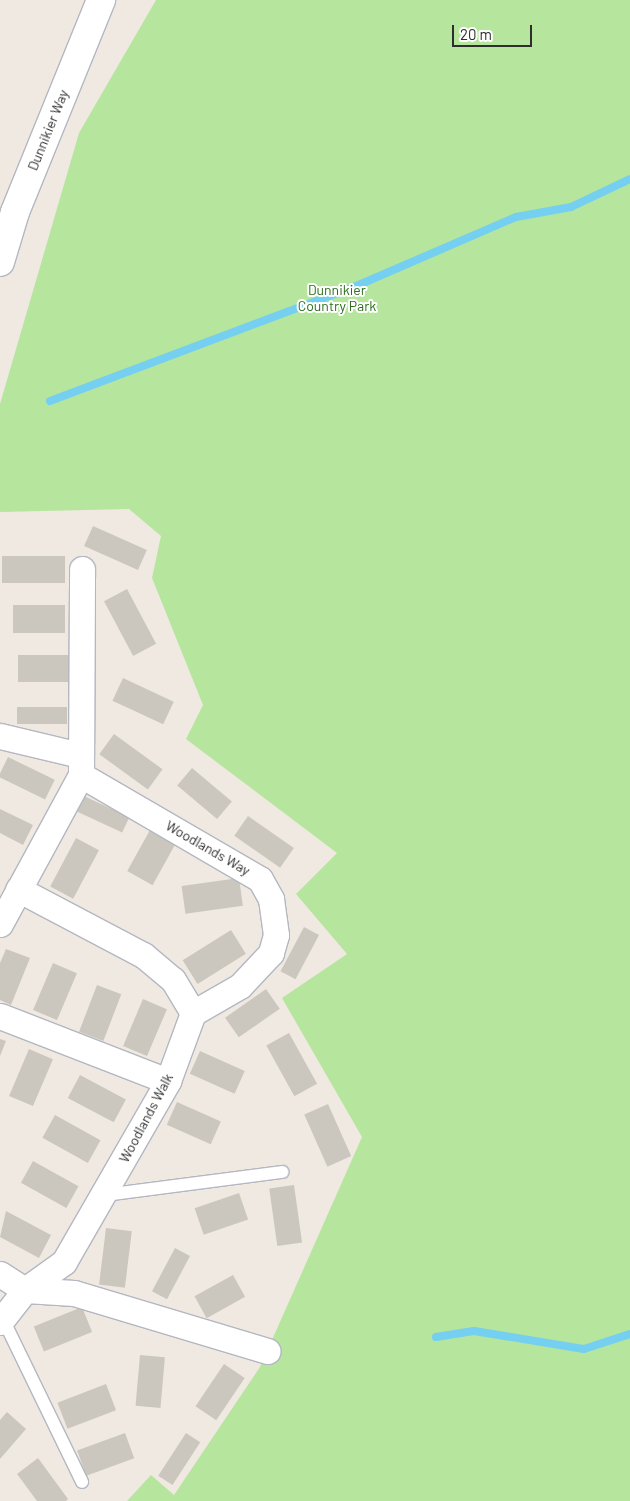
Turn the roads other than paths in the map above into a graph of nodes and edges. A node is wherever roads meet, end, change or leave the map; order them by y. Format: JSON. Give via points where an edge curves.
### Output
{"nodes":[{"id":1,"x":101,"y":0,"type":"edge"},
{"id":2,"x":0,"y":262,"type":"edge"},
{"id":3,"x":82,"y":569,"type":"dead end"},
{"id":4,"x":0,"y":736,"type":"edge"},
{"id":5,"x":81,"y":765,"type":"junction"},
{"id":6,"x":18,"y":889,"type":"junction"},
{"id":7,"x":0,"y":924,"type":"edge"},
{"id":8,"x":193,"y":1013,"type":"junction"},
{"id":9,"x":0,"y":1016,"type":"edge"},
{"id":10,"x":168,"y":1081,"type":"junction"},
{"id":11,"x":283,"y":1172,"type":"dead end"},
{"id":12,"x":105,"y":1195,"type":"junction"},
{"id":13,"x":0,"y":1274,"type":"edge"},
{"id":14,"x":25,"y":1290,"type":"junction"},
{"id":15,"x":1,"y":1321,"type":"edge"},
{"id":16,"x":267,"y":1350,"type":"dead end"},
{"id":17,"x":82,"y":1482,"type":"dead end"}],
"edges":[{"from":1,"to":2,"type":"main road","name":"Dunnikier Way","via":[[15,212]]},
{"from":3,"to":5,"type":"street"},
{"from":4,"to":5,"type":"street","name":"Woodlands Way"},
{"from":5,"to":6,"type":"street"},
{"from":5,"to":8,"type":"street","name":"Woodlands Way","via":[[260,879],[271,899],[276,935],[271,953],[240,986]]},
{"from":6,"to":7,"type":"street"},
{"from":6,"to":8,"type":"street","via":[[143,955],[174,980]]},
{"from":8,"to":10,"type":"street","name":"Woodlands Walk"},
{"from":9,"to":10,"type":"street"},
{"from":10,"to":12,"type":"street","name":"Woodlands Walk"},
{"from":11,"to":12,"type":"lane"},
{"from":12,"to":14,"type":"street","name":"Woodlands Walk","via":[[64,1262]]},
{"from":13,"to":14,"type":"street"},
{"from":14,"to":15,"type":"street","name":"Woodlands Walk"},
{"from":14,"to":16,"type":"street","via":[[74,1293]]},
{"from":15,"to":17,"type":"lane"}]}
